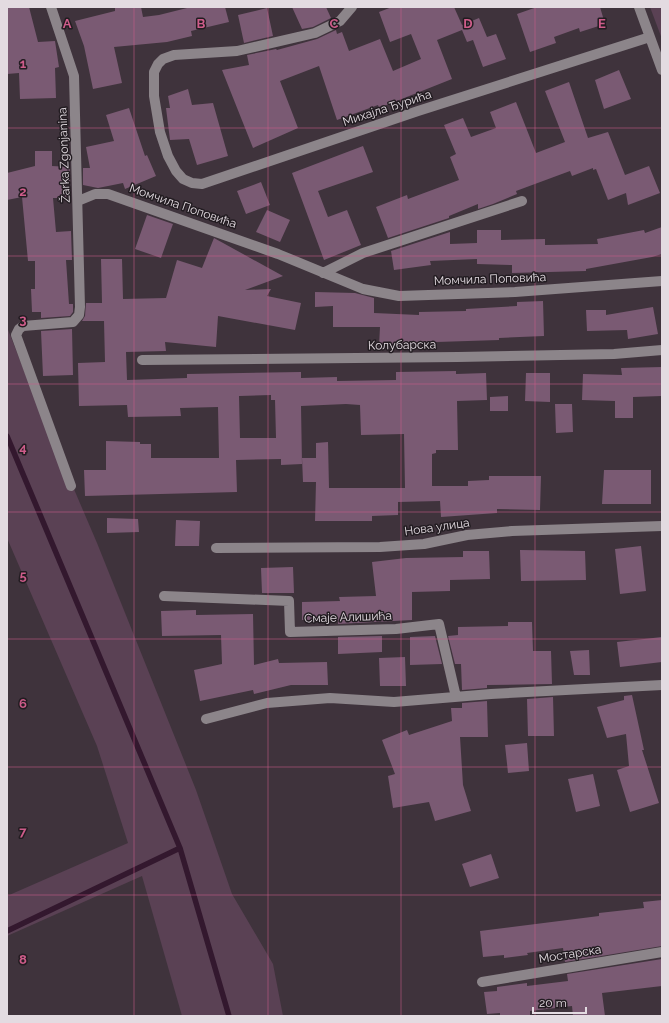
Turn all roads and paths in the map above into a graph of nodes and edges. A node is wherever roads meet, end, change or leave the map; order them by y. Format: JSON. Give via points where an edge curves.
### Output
{"nodes":[{"id":1,"x":51,"y":7,"type":"edge"},
{"id":2,"x":639,"y":7,"type":"edge"},
{"id":3,"x":349,"y":8,"type":"edge"},
{"id":4,"x":650,"y":37,"type":"junction"},
{"id":5,"x":662,"y":70,"type":"edge"},
{"id":6,"x":78,"y":201,"type":"junction"},
{"id":7,"x":522,"y":201,"type":"dead end"},
{"id":8,"x":322,"y":273,"type":"junction"},
{"id":9,"x":662,"y":281,"type":"edge"},
{"id":10,"x":662,"y":350,"type":"edge"},
{"id":11,"x":142,"y":360,"type":"dead end"},
{"id":12,"x":71,"y":486,"type":"dead end"},
{"id":13,"x":662,"y":526,"type":"edge"},
{"id":14,"x":216,"y":548,"type":"dead end"},
{"id":15,"x":164,"y":596,"type":"dead end"},
{"id":16,"x":662,"y":685,"type":"edge"},
{"id":17,"x":456,"y":697,"type":"junction"},
{"id":18,"x":206,"y":719,"type":"dead end"},
{"id":19,"x":662,"y":952,"type":"edge"},
{"id":20,"x":482,"y":982,"type":"dead end"}],
"edges":[{"from":1,"to":6,"type":"street","name":"Žarka Zgonjanina","via":[[74,76]]},
{"from":2,"to":4,"type":"street"},
{"from":3,"to":4,"type":"street","name":"Михајла Ђурића","via":[[340,21],[315,33],[237,51],[174,55],[163,59],[154,72],[154,96],[160,132],[176,171],[186,181],[202,184]]},
{"from":4,"to":5,"type":"street"},
{"from":6,"to":8,"type":"street","name":"Момчила Поповића","via":[[95,194],[108,194],[278,254]]},
{"from":6,"to":12,"type":"street","name":"Žarka Zgonjanina","via":[[79,315],[73,322],[23,326],[16,335]]},
{"from":7,"to":8,"type":"street","via":[[363,252]]},
{"from":8,"to":9,"type":"street","name":"Момчила Поповића","via":[[363,289],[399,296],[515,292]]},
{"from":10,"to":11,"type":"street","name":"Колубарска","via":[[614,354],[473,357]]},
{"from":13,"to":14,"type":"street","name":"Нова улица","via":[[512,531],[467,535],[424,544],[380,547]]},
{"from":15,"to":17,"type":"street","name":"Смаје Алишића","via":[[289,601],[290,632],[396,629],[440,624]]},
{"from":16,"to":17,"type":"street"},
{"from":17,"to":18,"type":"street","via":[[394,702],[330,698],[267,703]]},
{"from":19,"to":20,"type":"street","name":"Мостарска"}]}
